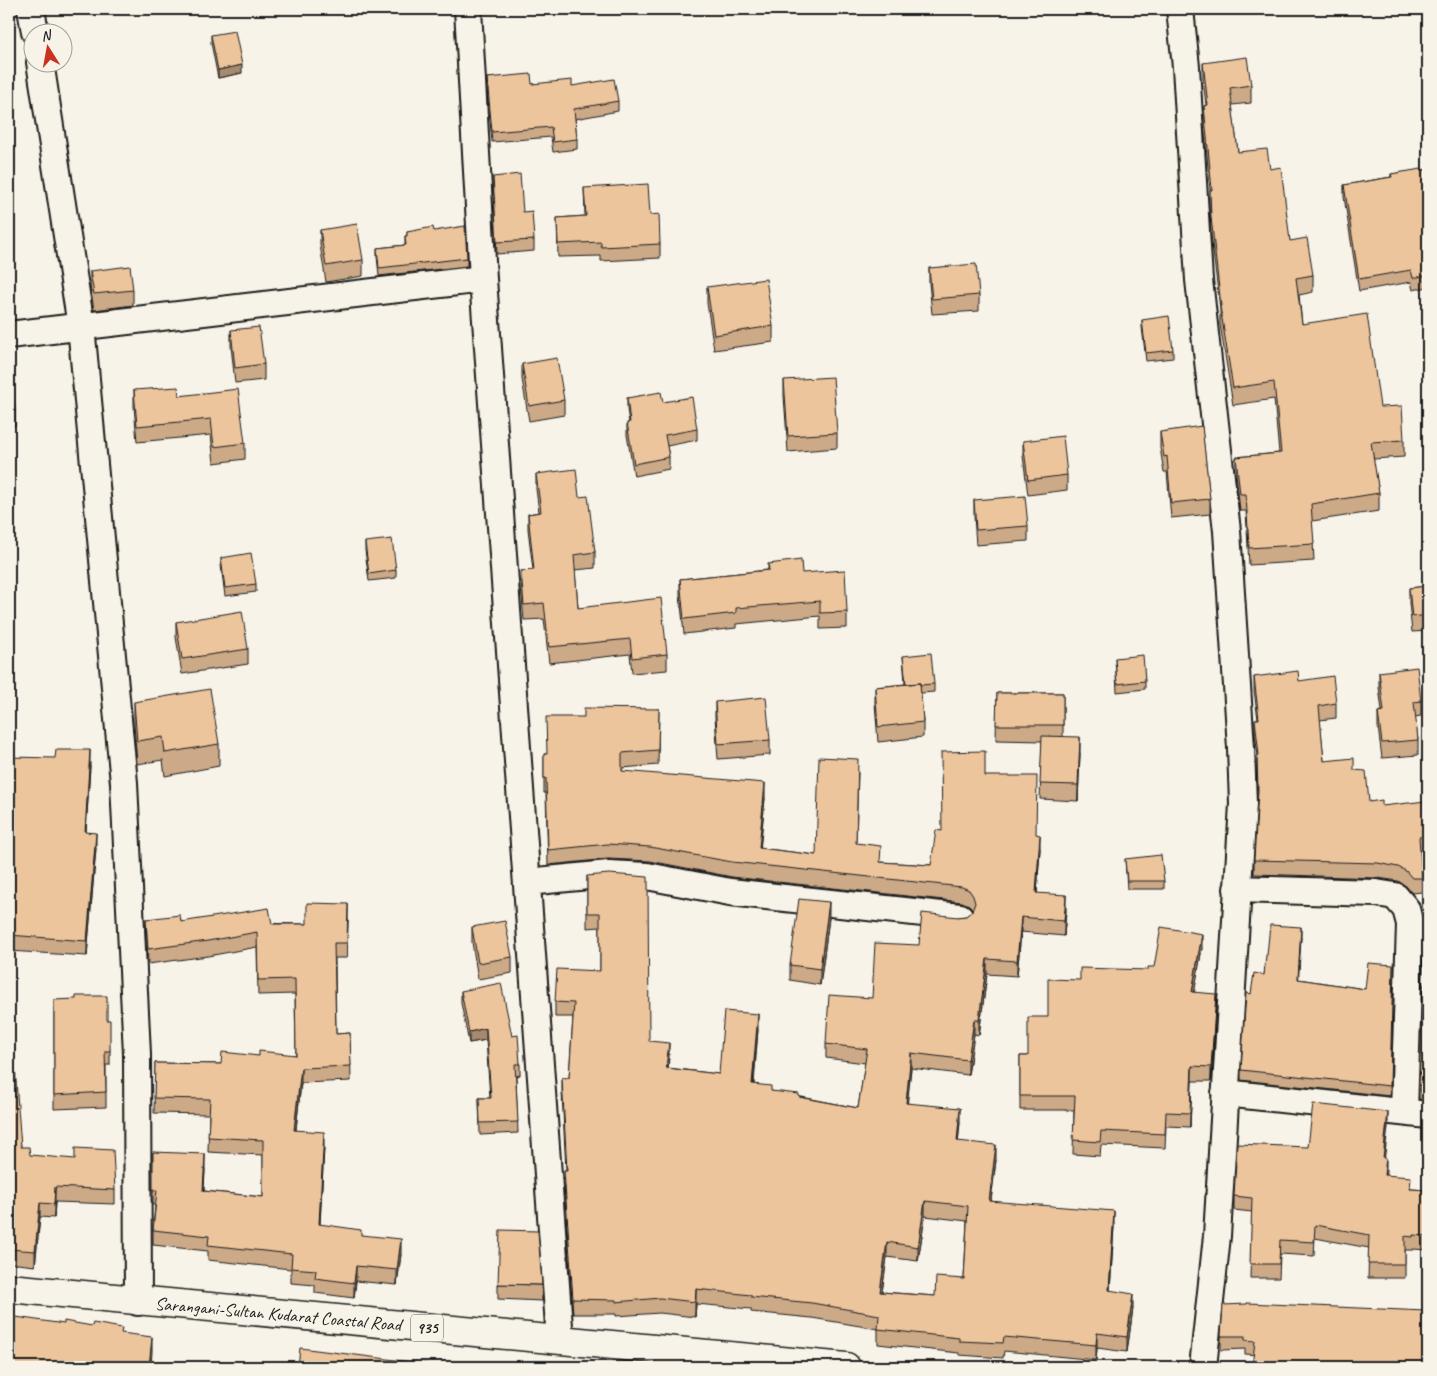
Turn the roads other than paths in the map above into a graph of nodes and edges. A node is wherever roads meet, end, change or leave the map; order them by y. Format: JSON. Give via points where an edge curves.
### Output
{"nodes":[{"id":1,"x":31,"y":9,"type":"edge"},
{"id":2,"x":468,"y":9,"type":"edge"},
{"id":3,"x":1180,"y":9,"type":"edge"},
{"id":4,"x":33,"y":22,"type":"edge"},
{"id":5,"x":42,"y":72,"type":"edge"},
{"id":6,"x":483,"y":279,"type":"junction"},
{"id":7,"x":81,"y":326,"type":"junction"},
{"id":8,"x":9,"y":335,"type":"edge"},
{"id":9,"x":527,"y":882,"type":"junction"},
{"id":10,"x":1237,"y":889,"type":"junction"},
{"id":11,"x":960,"y":917,"type":"edge"},
{"id":12,"x":1225,"y":1093,"type":"junction"},
{"id":13,"x":1416,"y":1114,"type":"edge"},
{"id":14,"x":9,"y":1288,"type":"edge"},
{"id":15,"x":138,"y":1302,"type":"junction"},
{"id":16,"x":560,"y":1340,"type":"junction"},
{"id":17,"x":846,"y":1367,"type":"edge"},
{"id":18,"x":1203,"y":1367,"type":"edge"}],
"edges":[{"from":1,"to":4,"type":"street"},
{"from":2,"to":6,"type":"street"},
{"from":3,"to":10,"type":"street","via":[[1199,280],[1227,530],[1240,728],[1243,804]]},
{"from":5,"to":7,"type":"street"},
{"from":6,"to":7,"type":"street"},
{"from":6,"to":9,"type":"street"},
{"from":7,"to":8,"type":"street"},
{"from":7,"to":15,"type":"street","via":[[124,783],[137,1054]]},
{"from":9,"to":11,"type":"street","via":[[609,874],[647,876],[730,892]]},
{"from":9,"to":16,"type":"street"},
{"from":10,"to":12,"type":"street"},
{"from":10,"to":13,"type":"street","via":[[1376,893],[1395,896],[1406,909],[1410,924]]},
{"from":12,"to":13,"type":"street"},
{"from":12,"to":18,"type":"street","via":[[1217,1236]]},
{"from":14,"to":15,"type":"main road","name":"Sarangani-Sultan Kudarat Coastal Road","number":"935"},
{"from":15,"to":16,"type":"main road","name":"Sarangani-Sultan Kudarat Coastal Road","number":"935"},
{"from":16,"to":17,"type":"main road","name":"Sarangani-Sultan Kudarat Coastal Road","number":"935"}]}
